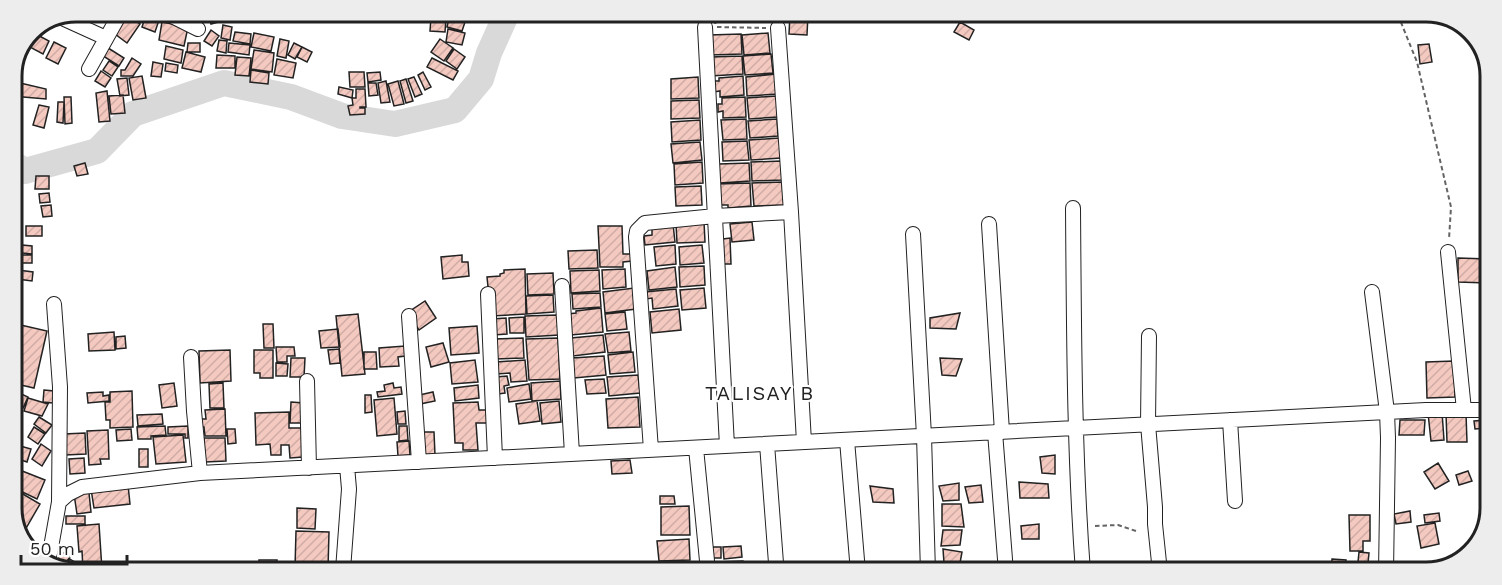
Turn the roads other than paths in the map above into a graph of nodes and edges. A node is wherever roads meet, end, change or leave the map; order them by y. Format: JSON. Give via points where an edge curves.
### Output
{"nodes":[{"id":1,"x":115,"y":22,"type":"edge"},
{"id":2,"x":185,"y":22,"type":"edge"},
{"id":3,"x":72,"y":23,"type":"edge"},
{"id":4,"x":705,"y":27,"type":"road end"},
{"id":5,"x":198,"y":28,"type":"dead end"},
{"id":6,"x":778,"y":28,"type":"road end"},
{"id":7,"x":106,"y":38,"type":"junction"},
{"id":8,"x":89,"y":69,"type":"dead end"},
{"id":9,"x":1073,"y":208,"type":"dead end"},
{"id":10,"x":791,"y":212,"type":"junction"},
{"id":11,"x":715,"y":216,"type":"junction"},
{"id":12,"x":989,"y":224,"type":"dead end"},
{"id":13,"x":914,"y":234,"type":"dead end"},
{"id":14,"x":1448,"y":252,"type":"road end"},
{"id":15,"x":562,"y":286,"type":"dead end"},
{"id":16,"x":1372,"y":292,"type":"dead end"},
{"id":17,"x":488,"y":294,"type":"dead end"},
{"id":18,"x":54,"y":304,"type":"dead end"},
{"id":19,"x":409,"y":316,"type":"dead end"},
{"id":20,"x":1149,"y":336,"type":"dead end"},
{"id":21,"x":191,"y":357,"type":"dead end"},
{"id":22,"x":307,"y":381,"type":"dead end"},
{"id":23,"x":1464,"y":410,"type":"junction"},
{"id":24,"x":1480,"y":410,"type":"edge"},
{"id":25,"x":1387,"y":412,"type":"junction"},
{"id":26,"x":1230,"y":420,"type":"junction"},
{"id":27,"x":1148,"y":424,"type":"junction"},
{"id":28,"x":1076,"y":428,"type":"junction"},
{"id":29,"x":998,"y":432,"type":"junction"},
{"id":30,"x":924,"y":436,"type":"junction"},
{"id":31,"x":847,"y":440,"type":"junction"},
{"id":32,"x":804,"y":442,"type":"junction"},
{"id":33,"x":767,"y":444,"type":"junction"},
{"id":34,"x":727,"y":446,"type":"junction"},
{"id":35,"x":696,"y":448,"type":"junction"},
{"id":36,"x":651,"y":450,"type":"junction"},
{"id":37,"x":572,"y":454,"type":"junction"},
{"id":38,"x":495,"y":458,"type":"junction"},
{"id":39,"x":419,"y":462,"type":"junction"},
{"id":40,"x":347,"y":466,"type":"junction"},
{"id":41,"x":309,"y":468,"type":"junction"},
{"id":42,"x":200,"y":473,"type":"junction"},
{"id":43,"x":1235,"y":501,"type":"dead end"},
{"id":44,"x":59,"y":502,"type":"junction"},
{"id":45,"x":49,"y":555,"type":"edge"},
{"id":46,"x":343,"y":562,"type":"edge"},
{"id":47,"x":707,"y":562,"type":"edge"},
{"id":48,"x":776,"y":562,"type":"edge"},
{"id":49,"x":857,"y":562,"type":"edge"},
{"id":50,"x":928,"y":562,"type":"edge"},
{"id":51,"x":1005,"y":562,"type":"edge"},
{"id":52,"x":1082,"y":562,"type":"edge"},
{"id":53,"x":1159,"y":562,"type":"edge"},
{"id":54,"x":1386,"y":562,"type":"edge"}],
"edges":[{"from":1,"to":7,"type":"street"},
{"from":2,"to":5,"type":"street"},
{"from":3,"to":7,"type":"street"},
{"from":4,"to":11,"type":"street"},
{"from":6,"to":10,"type":"street"},
{"from":7,"to":8,"type":"street"},
{"from":9,"to":28,"type":"street"},
{"from":10,"to":11,"type":"street"},
{"from":10,"to":32,"type":"street"},
{"from":11,"to":34,"type":"street"},
{"from":11,"to":36,"type":"street","via":[[645,223],[637,231]]},
{"from":12,"to":29,"type":"street"},
{"from":13,"to":30,"type":"street"},
{"from":14,"to":23,"type":"street"},
{"from":15,"to":37,"type":"street"},
{"from":16,"to":25,"type":"street"},
{"from":17,"to":38,"type":"street"},
{"from":18,"to":44,"type":"street","via":[[60,387]]},
{"from":19,"to":39,"type":"street"},
{"from":20,"to":27,"type":"street"},
{"from":21,"to":42,"type":"street"},
{"from":22,"to":41,"type":"street"},
{"from":23,"to":24,"type":"street"},
{"from":23,"to":25,"type":"street"},
{"from":25,"to":26,"type":"street"},
{"from":25,"to":54,"type":"street"},
{"from":26,"to":27,"type":"street"},
{"from":26,"to":43,"type":"street"},
{"from":27,"to":28,"type":"street"},
{"from":27,"to":53,"type":"street"},
{"from":28,"to":29,"type":"street"},
{"from":28,"to":52,"type":"street"},
{"from":29,"to":30,"type":"street"},
{"from":29,"to":51,"type":"street"},
{"from":30,"to":31,"type":"street"},
{"from":30,"to":50,"type":"street"},
{"from":31,"to":32,"type":"street"},
{"from":31,"to":49,"type":"street"},
{"from":32,"to":33,"type":"street"},
{"from":33,"to":34,"type":"street"},
{"from":33,"to":48,"type":"street"},
{"from":34,"to":35,"type":"street"},
{"from":35,"to":36,"type":"street"},
{"from":35,"to":47,"type":"street"},
{"from":36,"to":37,"type":"street"},
{"from":37,"to":38,"type":"street"},
{"from":38,"to":39,"type":"street"},
{"from":39,"to":40,"type":"street"},
{"from":40,"to":41,"type":"street"},
{"from":40,"to":46,"type":"street","via":[[349,489]]},
{"from":41,"to":42,"type":"street"},
{"from":42,"to":44,"type":"street","via":[[82,488]]},
{"from":44,"to":45,"type":"street"}]}
